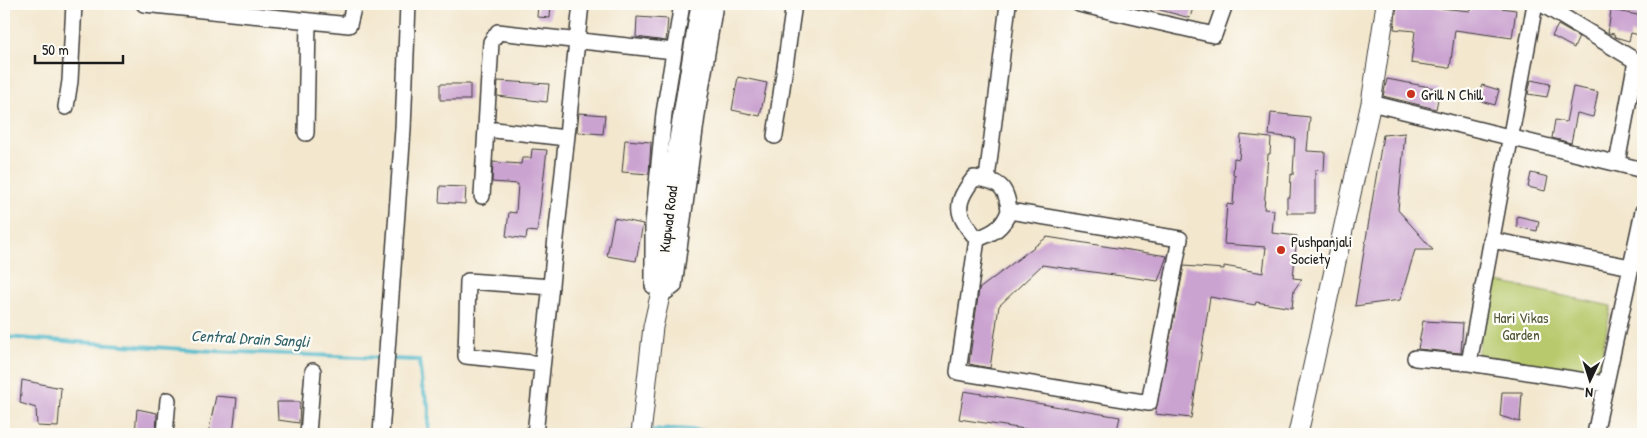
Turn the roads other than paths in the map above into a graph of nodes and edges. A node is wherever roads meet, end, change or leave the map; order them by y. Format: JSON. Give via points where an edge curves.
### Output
{"nodes":[{"id":1,"x":74,"y":4,"type":"edge"},
{"id":2,"x":144,"y":4,"type":"edge"},
{"id":3,"x":354,"y":4,"type":"edge"},
{"id":4,"x":408,"y":4,"type":"edge"},
{"id":5,"x":581,"y":4,"type":"edge"},
{"id":6,"x":682,"y":4,"type":"edge"},
{"id":7,"x":701,"y":4,"type":"edge"},
{"id":8,"x":715,"y":4,"type":"edge"},
{"id":9,"x":794,"y":4,"type":"edge"},
{"id":10,"x":1008,"y":4,"type":"edge"},
{"id":11,"x":1079,"y":4,"type":"edge"},
{"id":12,"x":1225,"y":4,"type":"edge"},
{"id":13,"x":1386,"y":4,"type":"edge"},
{"id":14,"x":1534,"y":4,"type":"edge"},
{"id":15,"x":1542,"y":4,"type":"edge"},
{"id":16,"x":167,"y":5,"type":"edge"},
{"id":17,"x":286,"y":11,"type":"edge"},
{"id":18,"x":308,"y":21,"type":"junction"},
{"id":19,"x":577,"y":41,"type":"junction"},
{"id":20,"x":674,"y":51,"type":"junction"},
{"id":21,"x":1640,"y":62,"type":"edge"},
{"id":22,"x":1372,"y":103,"type":"junction"},
{"id":23,"x":66,"y":107,"type":"dead end"},
{"id":24,"x":486,"y":129,"type":"junction"},
{"id":25,"x":306,"y":133,"type":"dead end"},
{"id":26,"x":775,"y":136,"type":"dead end"},
{"id":27,"x":1511,"y":137,"type":"junction"},
{"id":28,"x":566,"y":138,"type":"junction"},
{"id":29,"x":1617,"y":163,"type":"junction"},
{"id":30,"x":1643,"y":170,"type":"edge"},
{"id":31,"x":987,"y":179,"type":"junction"},
{"id":32,"x":482,"y":196,"type":"dead end"},
{"id":33,"x":1009,"y":211,"type":"junction"},
{"id":34,"x":1643,"y":211,"type":"edge"},
{"id":35,"x":977,"y":239,"type":"junction"},
{"id":36,"x":1491,"y":240,"type":"junction"},
{"id":37,"x":1631,"y":267,"type":"junction"},
{"id":38,"x":550,"y":287,"type":"junction"},
{"id":39,"x":660,"y":296,"type":"junction"},
{"id":40,"x":653,"y":327,"type":"junction"},
{"id":41,"x":1416,"y":358,"type":"dead end"},
{"id":42,"x":1469,"y":363,"type":"junction"},
{"id":43,"x":542,"y":364,"type":"junction"},
{"id":44,"x":313,"y":371,"type":"dead end"},
{"id":45,"x":1605,"y":384,"type":"junction"},
{"id":46,"x":168,"y":400,"type":"dead end"},
{"id":47,"x":166,"y":434,"type":"edge"},
{"id":48,"x":308,"y":434,"type":"edge"},
{"id":49,"x":381,"y":434,"type":"edge"},
{"id":50,"x":535,"y":434,"type":"edge"},
{"id":51,"x":641,"y":434,"type":"edge"},
{"id":52,"x":1298,"y":434,"type":"edge"},
{"id":53,"x":1595,"y":434,"type":"edge"}],
"edges":[{"from":1,"to":23,"type":"street"},
{"from":2,"to":16,"type":"street"},
{"from":3,"to":18,"type":"street","via":[[349,26]]},
{"from":4,"to":49,"type":"street","via":[[403,129]]},
{"from":5,"to":19,"type":"street"},
{"from":6,"to":20,"type":"street"},
{"from":7,"to":39,"type":"main road","name":"Kupwad Road","via":[[666,220]]},
{"from":8,"to":39,"type":"street","via":[[674,286]]},
{"from":9,"to":26,"type":"street"},
{"from":10,"to":31,"type":"street"},
{"from":11,"to":12,"type":"street","via":[[1214,35]]},
{"from":13,"to":22,"type":"main road"},
{"from":14,"to":27,"type":"street"},
{"from":15,"to":21,"type":"street"},
{"from":16,"to":17,"type":"street"},
{"from":17,"to":18,"type":"street"},
{"from":18,"to":25,"type":"street"},
{"from":19,"to":20,"type":"street"},
{"from":19,"to":24,"type":"street","via":[[498,32],[491,42]]},
{"from":19,"to":28,"type":"street"},
{"from":20,"to":40,"type":"street","via":[[653,224]]},
{"from":21,"to":29,"type":"street"},
{"from":22,"to":27,"type":"street"},
{"from":22,"to":52,"type":"main road"},
{"from":24,"to":28,"type":"street"},
{"from":24,"to":32,"type":"street"},
{"from":27,"to":29,"type":"street"},
{"from":27,"to":36,"type":"street"},
{"from":28,"to":38,"type":"street"},
{"from":29,"to":30,"type":"street"},
{"from":31,"to":33,"type":"street","via":[[999,184],[1008,197]]},
{"from":31,"to":35,"type":"street","via":[[974,178],[961,195],[962,220]]},
{"from":33,"to":35,"type":"street","via":[[995,232]]},
{"from":33,"to":35,"type":"street","via":[[1180,239],[1149,403],[958,372]]},
{"from":34,"to":37,"type":"street"},
{"from":36,"to":37,"type":"street"},
{"from":36,"to":42,"type":"street"},
{"from":37,"to":45,"type":"street"},
{"from":38,"to":43,"type":"street"},
{"from":38,"to":43,"type":"street","via":[[468,281],[466,356]]},
{"from":39,"to":40,"type":"main road","name":"Kupwad Road"},
{"from":40,"to":51,"type":"main road","name":"Kupwad Road"},
{"from":41,"to":42,"type":"street"},
{"from":42,"to":45,"type":"street"},
{"from":43,"to":50,"type":"street"},
{"from":44,"to":48,"type":"street"},
{"from":45,"to":53,"type":"street"},
{"from":46,"to":47,"type":"street"}]}
